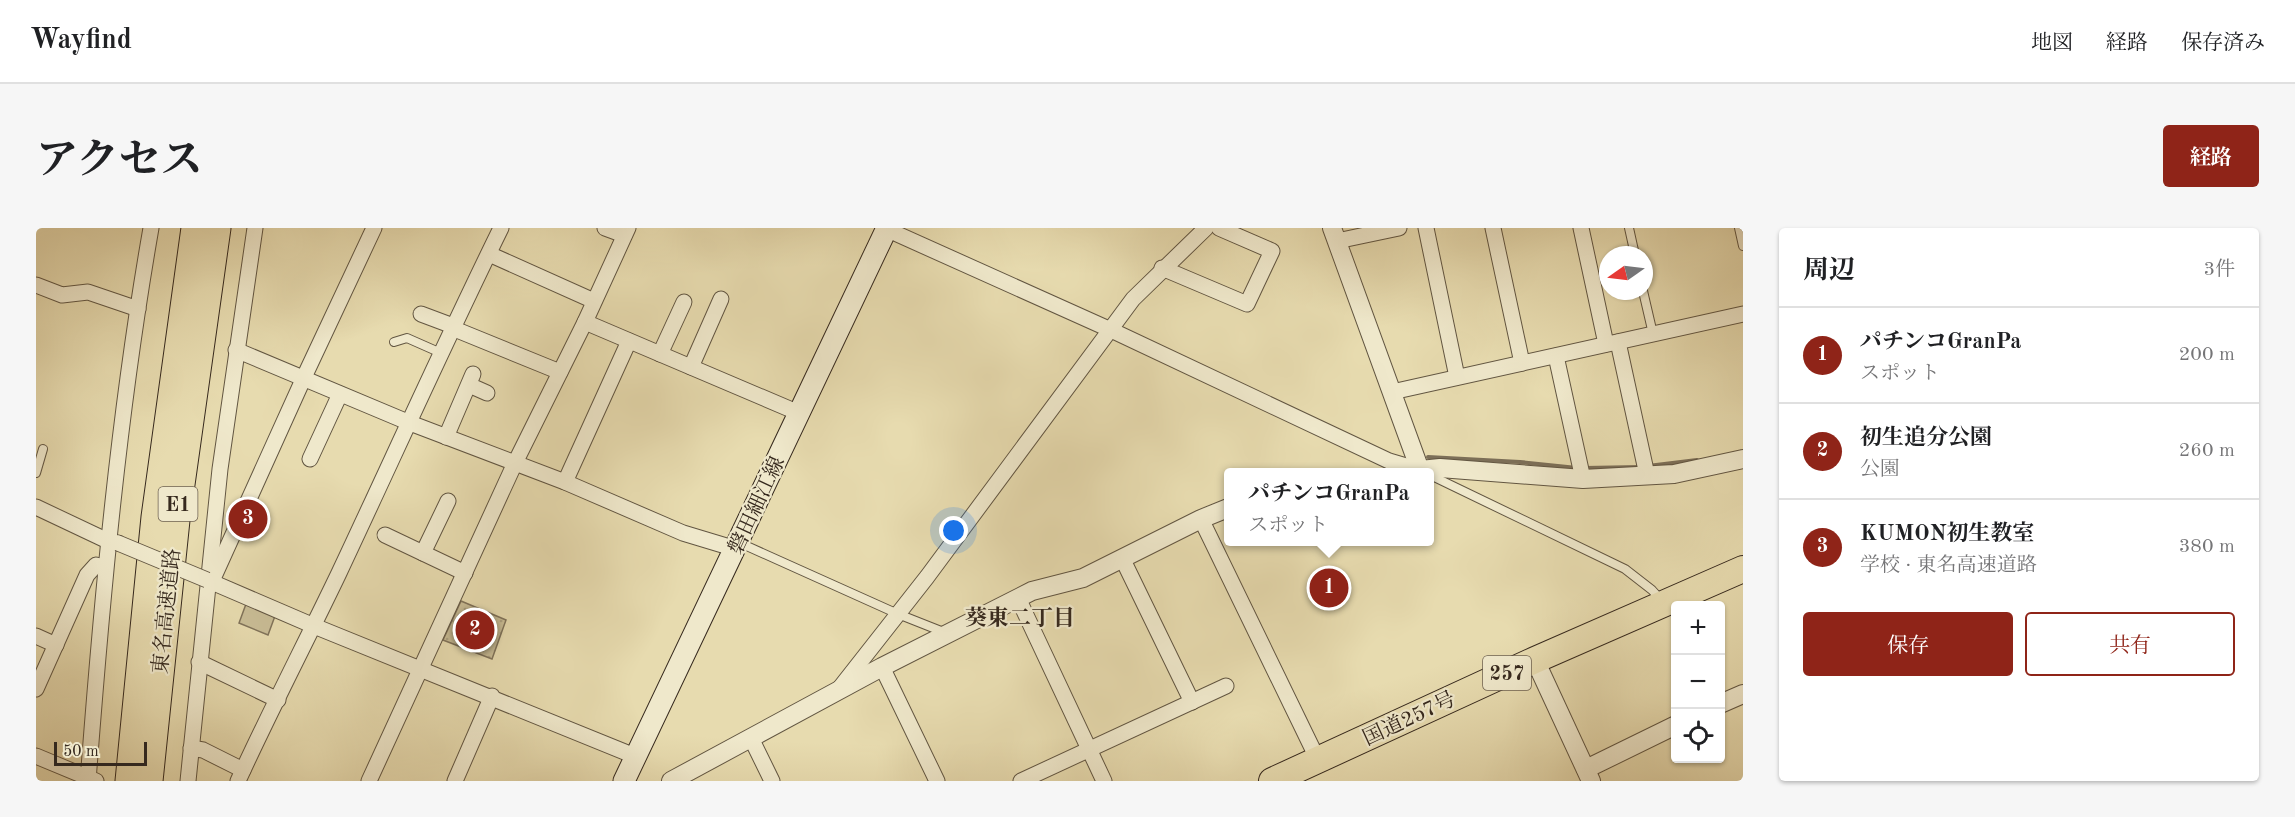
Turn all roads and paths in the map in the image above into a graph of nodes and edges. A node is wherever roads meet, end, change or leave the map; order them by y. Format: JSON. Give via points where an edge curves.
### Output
{"nodes":[{"id":1,"x":151,"y":228,"type":"edge"},
{"id":2,"x":195,"y":228,"type":"edge"},
{"id":3,"x":217,"y":228,"type":"edge"},
{"id":4,"x":255,"y":228,"type":"edge"},
{"id":5,"x":374,"y":228,"type":"edge"},
{"id":6,"x":501,"y":228,"type":"edge"},
{"id":7,"x":605,"y":228,"type":"edge"},
{"id":8,"x":887,"y":228,"type":"edge"},
{"id":9,"x":1206,"y":228,"type":"edge"},
{"id":10,"x":1219,"y":228,"type":"edge"},
{"id":11,"x":1399,"y":228,"type":"edge"},
{"id":12,"x":1426,"y":228,"type":"edge"},
{"id":13,"x":1493,"y":228,"type":"edge"},
{"id":14,"x":1581,"y":228,"type":"edge"},
{"id":15,"x":1629,"y":228,"type":"edge"},
{"id":16,"x":1739,"y":228,"type":"edge"},
{"id":17,"x":626,"y":232,"type":"edge"},
{"id":18,"x":1334,"y":234,"type":"edge"},
{"id":19,"x":1633,"y":246,"type":"edge"},
{"id":20,"x":1743,"y":246,"type":"edge"},
{"id":21,"x":489,"y":254,"type":"junction"},
{"id":22,"x":1162,"y":268,"type":"junction"},
{"id":23,"x":36,"y":285,"type":"edge"},
{"id":24,"x":721,"y":299,"type":"dead end"},
{"id":25,"x":1645,"y":300,"type":"edge"},
{"id":26,"x":594,"y":301,"type":"junction"},
{"id":27,"x":684,"y":302,"type":"dead end"},
{"id":28,"x":138,"y":309,"type":"junction"},
{"id":29,"x":421,"y":314,"type":"dead end"},
{"id":30,"x":1743,"y":314,"type":"edge"},
{"id":31,"x":585,"y":322,"type":"junction"},
{"id":32,"x":452,"y":327,"type":"junction"},
{"id":33,"x":1111,"y":330,"type":"junction"},
{"id":34,"x":1653,"y":334,"type":"junction"},
{"id":35,"x":630,"y":341,"type":"junction"},
{"id":36,"x":394,"y":342,"type":"dead end"},
{"id":37,"x":1612,"y":343,"type":"junction"},
{"id":38,"x":237,"y":350,"type":"junction"},
{"id":39,"x":441,"y":353,"type":"junction"},
{"id":40,"x":660,"y":354,"type":"junction"},
{"id":41,"x":1556,"y":356,"type":"junction"},
{"id":42,"x":1522,"y":363,"type":"junction"},
{"id":43,"x":691,"y":368,"type":"junction"},
{"id":44,"x":560,"y":372,"type":"junction"},
{"id":45,"x":1457,"y":377,"type":"junction"},
{"id":46,"x":304,"y":378,"type":"junction"},
{"id":47,"x":1392,"y":392,"type":"junction"},
{"id":48,"x":487,"y":393,"type":"dead end"},
{"id":49,"x":340,"y":394,"type":"junction"},
{"id":50,"x":799,"y":413,"type":"junction"},
{"id":51,"x":410,"y":423,"type":"junction"},
{"id":52,"x":446,"y":437,"type":"junction"},
{"id":53,"x":43,"y":449,"type":"dead end"},
{"id":54,"x":310,"y":459,"type":"dead end"},
{"id":55,"x":1743,"y":459,"type":"edge"},
{"id":56,"x":515,"y":463,"type":"junction"},
{"id":57,"x":1410,"y":468,"type":"edge"},
{"id":58,"x":1423,"y":468,"type":"edge"},
{"id":59,"x":1646,"y":469,"type":"junction"},
{"id":60,"x":1581,"y":471,"type":"junction"},
{"id":61,"x":1434,"y":472,"type":"edge"},
{"id":62,"x":36,"y":473,"type":"edge"},
{"id":63,"x":1434,"y":477,"type":"edge"},
{"id":64,"x":565,"y":482,"type":"junction"},
{"id":65,"x":448,"y":501,"type":"dead end"},
{"id":66,"x":36,"y":507,"type":"edge"},
{"id":67,"x":1224,"y":510,"type":"edge"},
{"id":68,"x":1201,"y":519,"type":"junction"},
{"id":69,"x":385,"y":535,"type":"dead end"},
{"id":70,"x":114,"y":543,"type":"junction"},
{"id":71,"x":737,"y":546,"type":"junction"},
{"id":72,"x":423,"y":553,"type":"junction"},
{"id":73,"x":1123,"y":560,"type":"junction"},
{"id":74,"x":105,"y":567,"type":"junction"},
{"id":75,"x":1743,"y":569,"type":"edge"},
{"id":76,"x":465,"y":573,"type":"junction"},
{"id":77,"x":210,"y":581,"type":"junction"},
{"id":78,"x":1018,"y":598,"type":"junction"},
{"id":79,"x":1665,"y":604,"type":"junction"},
{"id":80,"x":898,"y":614,"type":"junction"},
{"id":81,"x":314,"y":626,"type":"junction"},
{"id":82,"x":948,"y":633,"type":"junction"},
{"id":83,"x":36,"y":636,"type":"edge"},
{"id":84,"x":56,"y":645,"type":"junction"},
{"id":85,"x":1535,"y":660,"type":"junction"},
{"id":86,"x":199,"y":662,"type":"junction"},
{"id":87,"x":882,"y":667,"type":"junction"},
{"id":88,"x":421,"y":668,"type":"junction"},
{"id":89,"x":1226,"y":686,"type":"dead end"},
{"id":90,"x":36,"y":689,"type":"edge"},
{"id":91,"x":837,"y":691,"type":"junction"},
{"id":92,"x":1743,"y":694,"type":"edge"},
{"id":93,"x":492,"y":696,"type":"junction"},
{"id":94,"x":278,"y":700,"type":"junction"},
{"id":95,"x":1192,"y":702,"type":"junction"},
{"id":96,"x":1725,"y":702,"type":"edge"},
{"id":97,"x":1671,"y":728,"type":"edge"},
{"id":98,"x":751,"y":738,"type":"junction"},
{"id":99,"x":191,"y":748,"type":"junction"},
{"id":100,"x":1089,"y":750,"type":"junction"},
{"id":101,"x":36,"y":756,"type":"edge"},
{"id":102,"x":637,"y":757,"type":"junction"},
{"id":103,"x":1318,"y":760,"type":"junction"},
{"id":104,"x":241,"y":776,"type":"edge"},
{"id":105,"x":1585,"y":777,"type":"edge"},
{"id":106,"x":91,"y":780,"type":"edge"},
{"id":107,"x":129,"y":781,"type":"edge"},
{"id":108,"x":149,"y":781,"type":"edge"},
{"id":109,"x":188,"y":781,"type":"edge"},
{"id":110,"x":369,"y":781,"type":"edge"},
{"id":111,"x":455,"y":781,"type":"edge"},
{"id":112,"x":624,"y":781,"type":"edge"},
{"id":113,"x":671,"y":781,"type":"edge"},
{"id":114,"x":772,"y":781,"type":"edge"},
{"id":115,"x":938,"y":781,"type":"edge"},
{"id":116,"x":1021,"y":781,"type":"edge"},
{"id":117,"x":1104,"y":781,"type":"edge"},
{"id":118,"x":1272,"y":781,"type":"edge"}],
"edges":[{"from":1,"to":28,"type":"street"},
{"from":2,"to":107,"type":"highway","name":"東名高速道路","number":"E1","via":[[155,517]]},
{"from":3,"to":108,"type":"highway","name":"東名高速道路","number":"E1","via":[[176,520]]},
{"from":4,"to":38,"type":"street"},
{"from":5,"to":46,"type":"street"},
{"from":6,"to":21,"type":"street"},
{"from":7,"to":17,"type":"street"},
{"from":8,"to":33,"type":"street"},
{"from":8,"to":50,"type":"main road","name":"磐田細江線"},
{"from":9,"to":22,"type":"street"},
{"from":10,"to":22,"type":"street","via":[[1272,251],[1247,304]]},
{"from":11,"to":18,"type":"street"},
{"from":12,"to":45,"type":"street"},
{"from":13,"to":42,"type":"street"},
{"from":14,"to":37,"type":"street"},
{"from":15,"to":19,"type":"lane"},
{"from":16,"to":20,"type":"lane"},
{"from":17,"to":26,"type":"street"},
{"from":18,"to":47,"type":"street"},
{"from":21,"to":26,"type":"street"},
{"from":21,"to":32,"type":"street"},
{"from":22,"to":33,"type":"street","via":[[1133,298]]},
{"from":23,"to":28,"type":"street","via":[[62,295],[88,291]]},
{"from":24,"to":43,"type":"street"},
{"from":25,"to":34,"type":"lane"},
{"from":26,"to":31,"type":"street"},
{"from":27,"to":40,"type":"street"},
{"from":28,"to":70,"type":"street","via":[[118,455]]},
{"from":29,"to":32,"type":"street"},
{"from":30,"to":34,"type":"street"},
{"from":31,"to":35,"type":"street"},
{"from":31,"to":44,"type":"street"},
{"from":32,"to":39,"type":"street"},
{"from":32,"to":44,"type":"street"},
{"from":33,"to":57,"type":"street"},
{"from":33,"to":80,"type":"street"},
{"from":34,"to":37,"type":"street"},
{"from":35,"to":40,"type":"street"},
{"from":35,"to":64,"type":"street"},
{"from":36,"to":39,"type":"lane","via":[[407,338]]},
{"from":37,"to":41,"type":"street"},
{"from":37,"to":59,"type":"street"},
{"from":38,"to":46,"type":"street"},
{"from":38,"to":77,"type":"street"},
{"from":39,"to":51,"type":"street"},
{"from":40,"to":43,"type":"street"},
{"from":41,"to":42,"type":"street"},
{"from":41,"to":60,"type":"street"},
{"from":42,"to":45,"type":"street"},
{"from":43,"to":50,"type":"street"},
{"from":44,"to":56,"type":"street"},
{"from":45,"to":47,"type":"street"},
{"from":46,"to":49,"type":"street"},
{"from":46,"to":77,"type":"street"},
{"from":47,"to":58,"type":"street"},
{"from":48,"to":52,"type":"street","via":[[471,380]]},
{"from":49,"to":51,"type":"street"},
{"from":49,"to":54,"type":"street"},
{"from":50,"to":71,"type":"main road","name":"磐田細江線"},
{"from":51,"to":52,"type":"street"},
{"from":51,"to":81,"type":"street"},
{"from":52,"to":56,"type":"street"},
{"from":53,"to":62,"type":"lane"},
{"from":55,"to":59,"type":"street","via":[[1674,474]]},
{"from":56,"to":64,"type":"street"},
{"from":56,"to":76,"type":"street"},
{"from":59,"to":60,"type":"street"},
{"from":60,"to":61,"type":"street"},
{"from":63,"to":79,"type":"lane","via":[[1625,569]]},
{"from":64,"to":71,"type":"street","via":[[683,533]]},
{"from":65,"to":72,"type":"street"},
{"from":66,"to":70,"type":"street"},
{"from":67,"to":68,"type":"street"},
{"from":68,"to":73,"type":"street"},
{"from":68,"to":103,"type":"street"},
{"from":69,"to":72,"type":"street"},
{"from":70,"to":74,"type":"street"},
{"from":70,"to":77,"type":"street","bridge":true},
{"from":71,"to":80,"type":"lane"},
{"from":71,"to":102,"type":"main road","name":"磐田細江線"},
{"from":72,"to":76,"type":"street"},
{"from":73,"to":78,"type":"street","via":[[1083,578]]},
{"from":73,"to":95,"type":"street"},
{"from":74,"to":84,"type":"street","via":[[96,565],[87,575]]},
{"from":74,"to":106,"type":"street"},
{"from":75,"to":79,"type":"highway","name":"国道257号","number":"257"},
{"from":76,"to":88,"type":"street"},
{"from":77,"to":81,"type":"street"},
{"from":77,"to":86,"type":"street"},
{"from":78,"to":82,"type":"street"},
{"from":78,"to":100,"type":"street"},
{"from":79,"to":85,"type":"highway","name":"国道257号","number":"257"},
{"from":80,"to":82,"type":"lane"},
{"from":80,"to":91,"type":"street"},
{"from":81,"to":88,"type":"street"},
{"from":81,"to":94,"type":"street"},
{"from":82,"to":87,"type":"street"},
{"from":83,"to":84,"type":"street"},
{"from":84,"to":90,"type":"street"},
{"from":85,"to":103,"type":"highway","name":"国道257号","number":"257"},
{"from":85,"to":105,"type":"street"},
{"from":86,"to":94,"type":"street"},
{"from":86,"to":99,"type":"street"},
{"from":87,"to":91,"type":"street"},
{"from":87,"to":115,"type":"street"},
{"from":88,"to":93,"type":"street"},
{"from":88,"to":110,"type":"street"},
{"from":89,"to":95,"type":"street"},
{"from":91,"to":98,"type":"street"},
{"from":92,"to":96,"type":"street"},
{"from":93,"to":102,"type":"street"},
{"from":93,"to":111,"type":"street"},
{"from":94,"to":104,"type":"street"},
{"from":95,"to":100,"type":"street"},
{"from":97,"to":105,"type":"street"},
{"from":98,"to":113,"type":"street"},
{"from":98,"to":114,"type":"street"},
{"from":99,"to":104,"type":"street","via":[[203,750]]},
{"from":99,"to":109,"type":"street"},
{"from":100,"to":116,"type":"street"},
{"from":100,"to":117,"type":"street"},
{"from":101,"to":106,"type":"street"},
{"from":102,"to":112,"type":"main road","name":"磐田細江線"},
{"from":103,"to":118,"type":"highway","name":"国道257号","number":"257"}]}
